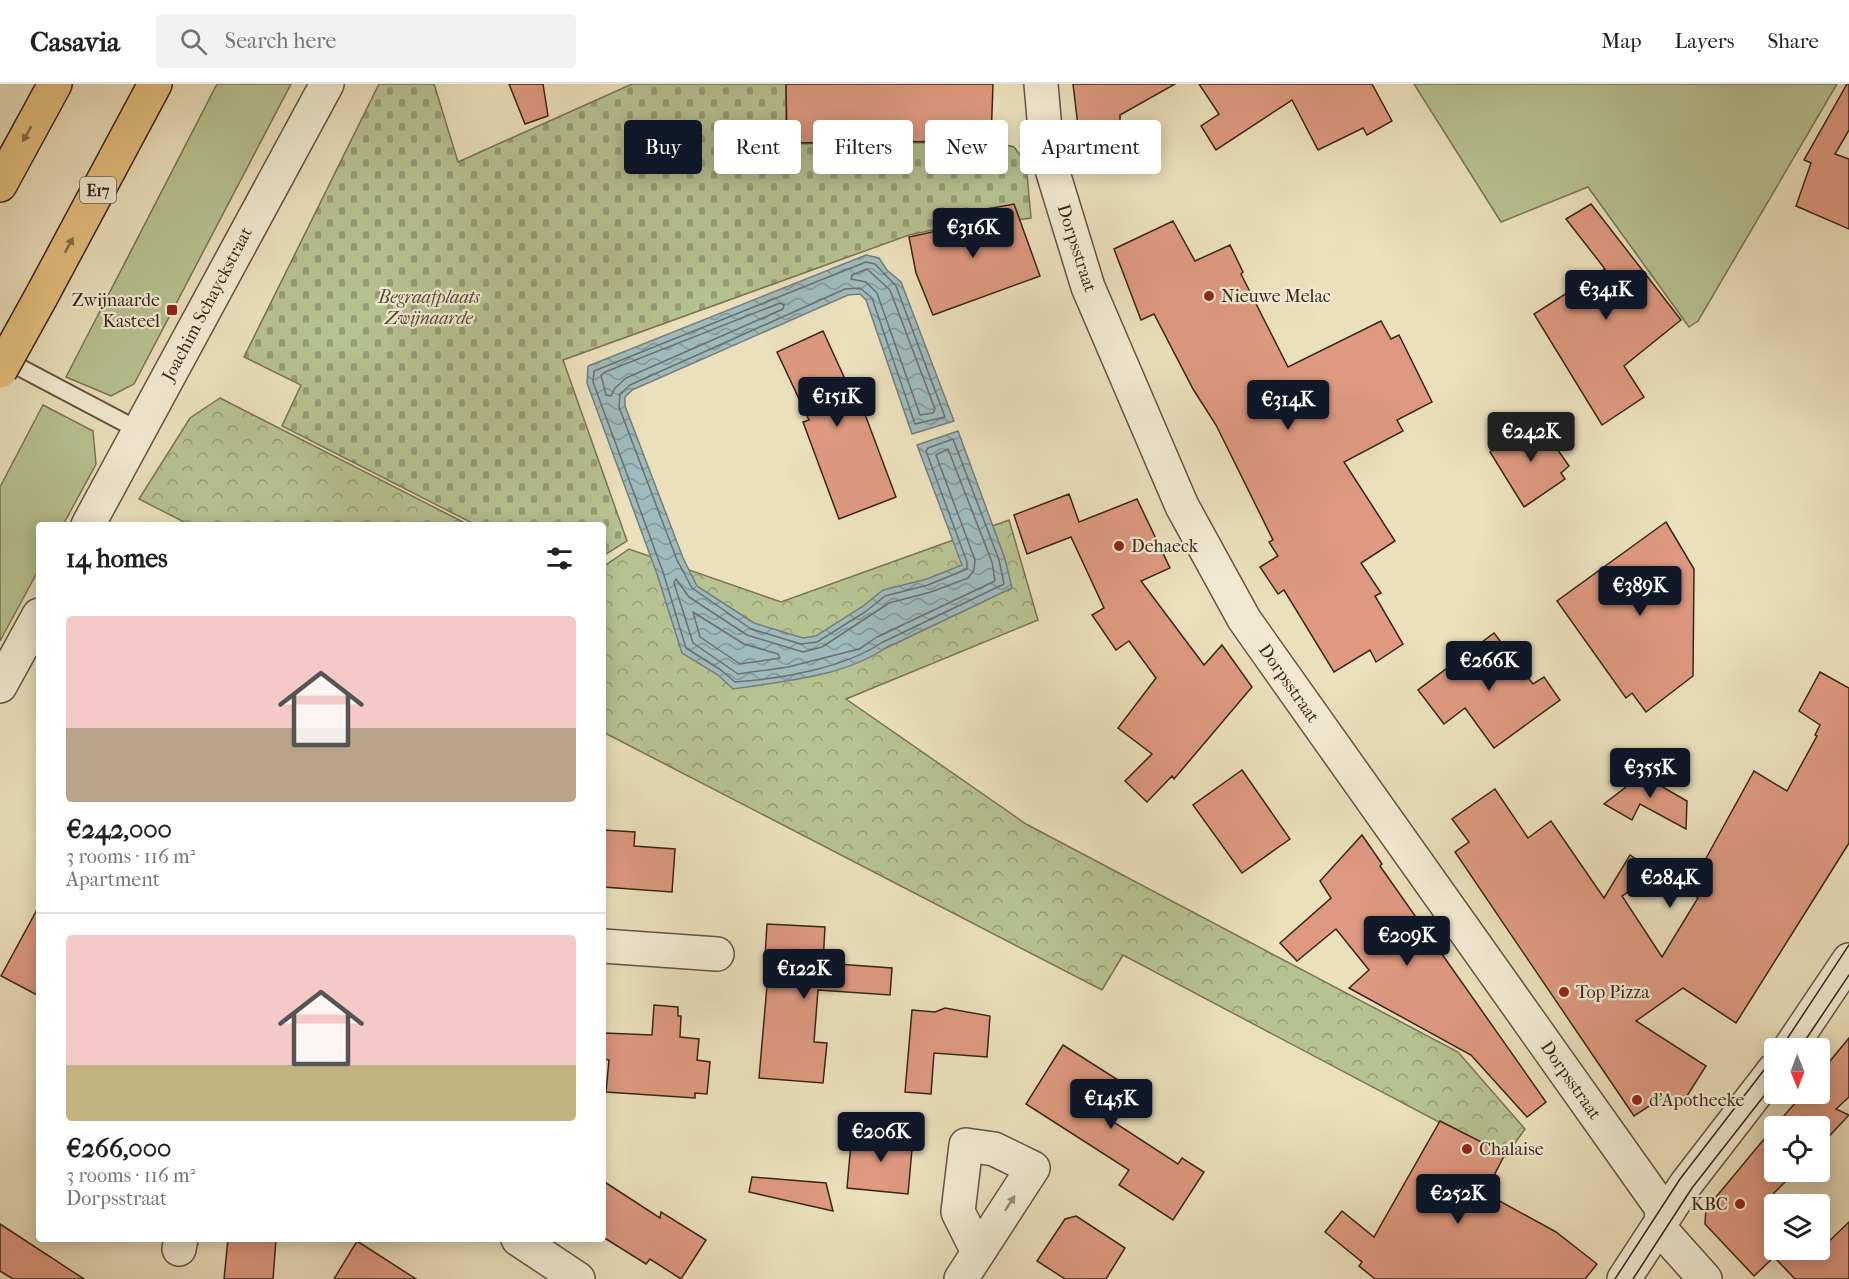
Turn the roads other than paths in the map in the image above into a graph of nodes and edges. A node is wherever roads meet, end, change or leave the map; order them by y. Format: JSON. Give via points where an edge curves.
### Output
{"nodes":[{"id":1,"x":55,"y":84,"type":"edge"},
{"id":2,"x":155,"y":84,"type":"edge"},
{"id":3,"x":327,"y":84,"type":"edge"},
{"id":4,"x":1041,"y":84,"type":"edge"},
{"id":5,"x":0,"y":184,"type":"edge"},
{"id":6,"x":0,"y":357,"type":"edge"},
{"id":7,"x":0,"y":371,"type":"edge"},
{"id":8,"x":140,"y":431,"type":"junction"},
{"id":9,"x":90,"y":522,"type":"edge"},
{"id":10,"x":36,"y":620,"type":"edge"},
{"id":11,"x":0,"y":686,"type":"edge"},
{"id":12,"x":606,"y":946,"type":"edge"},
{"id":13,"x":717,"y":954,"type":"dead end"},
{"id":14,"x":1849,"y":960,"type":"edge"},
{"id":15,"x":1797,"y":1038,"type":"edge"},
{"id":16,"x":1764,"y":1083,"type":"edge"},
{"id":17,"x":1662,"y":1220,"type":"junction"},
{"id":18,"x":522,"y":1242,"type":"edge"},
{"id":19,"x":578,"y":1279,"type":"edge"},
{"id":20,"x":1624,"y":1279,"type":"edge"},
{"id":21,"x":1705,"y":1279,"type":"edge"}],
"edges":[{"from":1,"to":5,"type":"highway","one_way":true},
{"from":7,"to":2,"type":"highway","number":"E17","one_way":true,"bridge":true},
{"from":3,"to":8,"type":"street","name":"Joachim Schayckstraat"},
{"from":4,"to":17,"type":"street","name":"Dorpsstraat","via":[[1047,153],[1088,287],[1182,506],[1263,646],[1661,1207]]},
{"from":6,"to":8,"type":"lane"},
{"from":8,"to":9,"type":"street","name":"Joachim Schayckstraat"},
{"from":10,"to":11,"type":"street"},
{"from":12,"to":13,"type":"street"},
{"from":14,"to":15,"type":"street"},
{"from":16,"to":17,"type":"street"},
{"from":17,"to":20,"type":"street"},
{"from":17,"to":21,"type":"street","name":"Dorpsstraat","via":[[1663,1232]]},
{"from":18,"to":19,"type":"street"}]}
